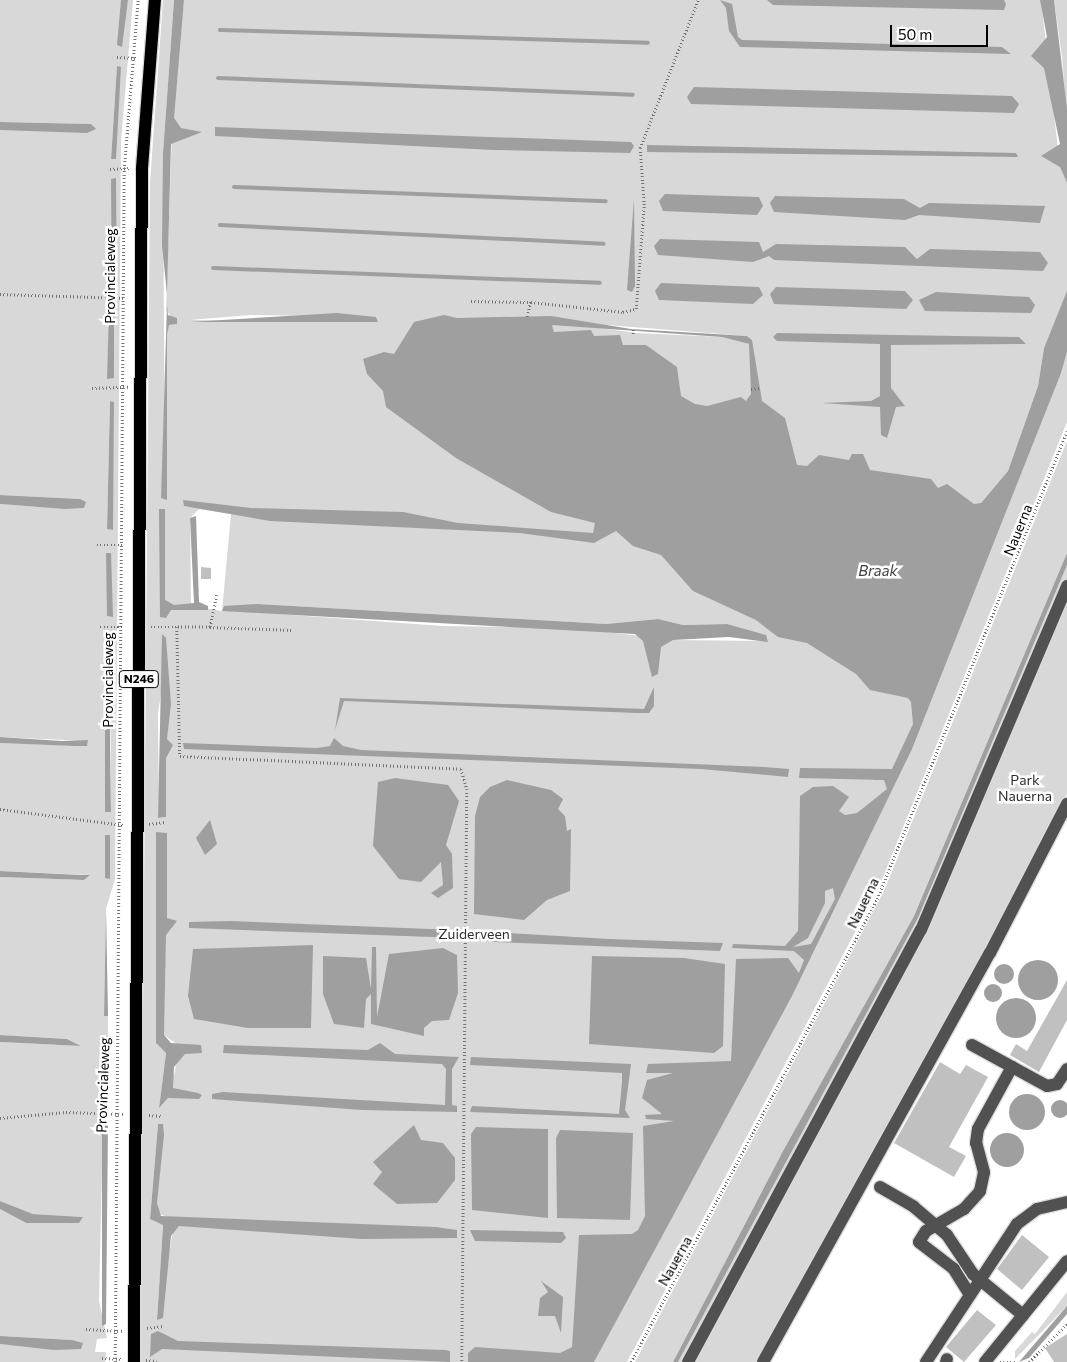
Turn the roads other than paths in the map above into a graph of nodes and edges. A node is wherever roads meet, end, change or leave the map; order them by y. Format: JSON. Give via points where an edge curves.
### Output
{"nodes":[{"id":1,"x":155,"y":0,"type":"edge"},
{"id":2,"x":1067,"y":586,"type":"edge"},
{"id":3,"x":1067,"y":804,"type":"edge"},
{"id":4,"x":972,"y":1044,"type":"dead end"},
{"id":5,"x":1012,"y":1067,"type":"junction"},
{"id":6,"x":1067,"y":1069,"type":"edge"},
{"id":7,"x":1063,"y":1083,"type":"edge"},
{"id":8,"x":880,"y":1187,"type":"dead end"},
{"id":9,"x":1067,"y":1202,"type":"edge"},
{"id":10,"x":936,"y":1225,"type":"junction"},
{"id":11,"x":1067,"y":1261,"type":"edge"},
{"id":12,"x":979,"y":1279,"type":"junction"},
{"id":13,"x":970,"y":1295,"type":"junction"},
{"id":14,"x":1023,"y":1315,"type":"junction"},
{"id":15,"x":993,"y":1360,"type":"edge"},
{"id":16,"x":134,"y":1361,"type":"edge"},
{"id":17,"x":688,"y":1362,"type":"edge"},
{"id":18,"x":763,"y":1362,"type":"edge"},
{"id":19,"x":926,"y":1362,"type":"edge"}],
"edges":[{"from":1,"to":16,"type":"main road","number":"N246","via":[[148,58],[142,168],[140,297]]},
{"from":2,"to":17,"type":"lane","via":[[921,930]]},
{"from":3,"to":18,"type":"lane","via":[[985,962]]},
{"from":4,"to":5,"type":"lane"},
{"from":5,"to":7,"type":"lane","via":[[1043,1086]]},
{"from":5,"to":10,"type":"lane","via":[[978,1129],[976,1144],[984,1172],[980,1191],[964,1208]]},
{"from":6,"to":7,"type":"lane"},
{"from":8,"to":10,"type":"lane"},
{"from":9,"to":12,"type":"lane","via":[[1045,1206],[1023,1219]]},
{"from":10,"to":12,"type":"lane"},
{"from":10,"to":13,"type":"lane","via":[[919,1242],[954,1268]]},
{"from":11,"to":14,"type":"lane"},
{"from":12,"to":13,"type":"lane"},
{"from":12,"to":14,"type":"lane"},
{"from":13,"to":19,"type":"lane"},
{"from":14,"to":15,"type":"lane"}]}
